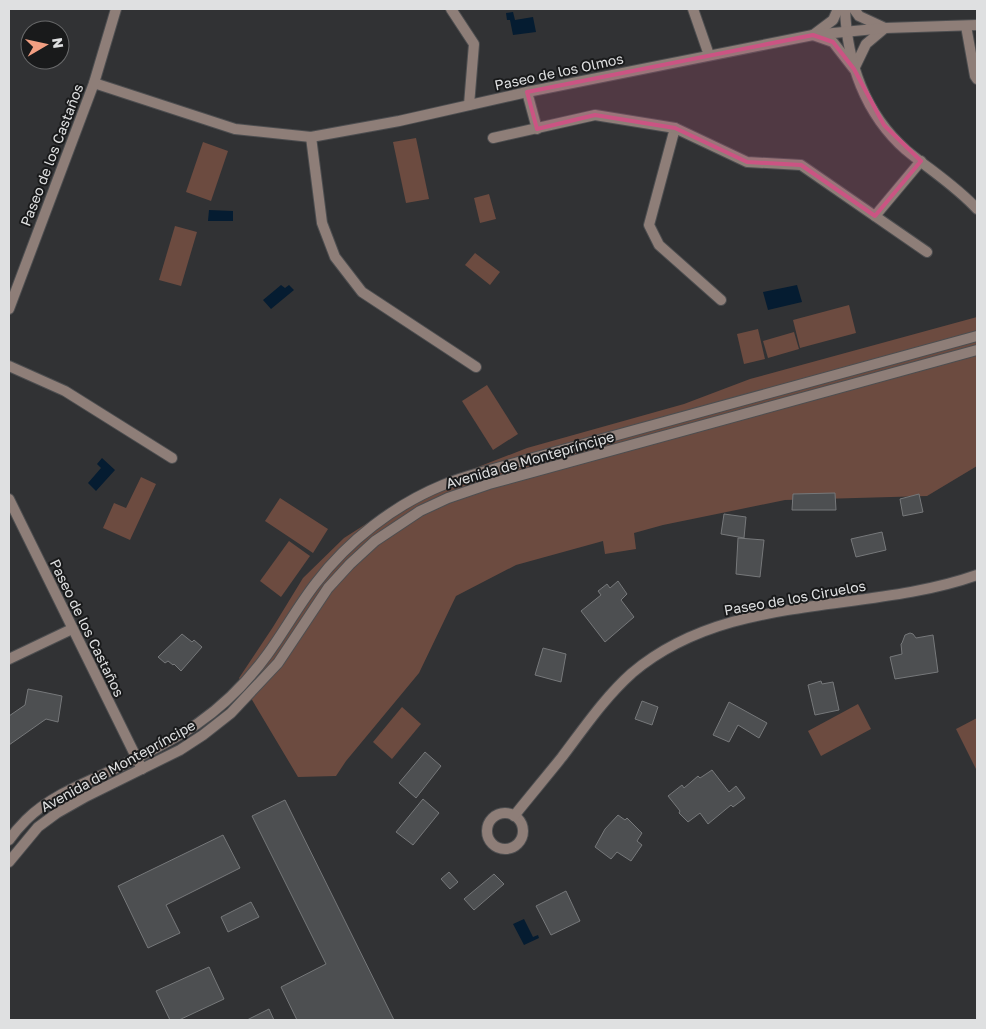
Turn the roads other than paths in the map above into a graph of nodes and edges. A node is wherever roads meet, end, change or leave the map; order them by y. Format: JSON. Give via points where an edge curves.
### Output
{"nodes":[{"id":1,"x":116,"y":9,"type":"edge"},
{"id":2,"x":451,"y":9,"type":"edge"},
{"id":3,"x":693,"y":9,"type":"edge"},
{"id":4,"x":838,"y":9,"type":"edge"},
{"id":5,"x":844,"y":9,"type":"edge"},
{"id":6,"x":854,"y":9,"type":"edge"},
{"id":7,"x":977,"y":25,"type":"edge"},
{"id":8,"x":966,"y":26,"type":"junction"},
{"id":9,"x":885,"y":28,"type":"junction"},
{"id":10,"x":846,"y":31,"type":"junction"},
{"id":11,"x":813,"y":35,"type":"junction"},
{"id":12,"x":708,"y":55,"type":"junction"},
{"id":13,"x":975,"y":61,"type":"edge"},
{"id":14,"x":854,"y":69,"type":"junction"},
{"id":15,"x":977,"y":79,"type":"edge"},
{"id":16,"x":94,"y":83,"type":"junction"},
{"id":17,"x":527,"y":92,"type":"junction"},
{"id":18,"x":469,"y":105,"type":"junction"},
{"id":19,"x":675,"y":128,"type":"junction"},
{"id":20,"x":537,"y":129,"type":"junction"},
{"id":21,"x":311,"y":137,"type":"junction"},
{"id":22,"x":493,"y":138,"type":"dead end"},
{"id":23,"x":921,"y":161,"type":"junction"},
{"id":24,"x":977,"y":209,"type":"edge"},
{"id":25,"x":875,"y":216,"type":"junction"},
{"id":26,"x":927,"y":252,"type":"dead end"},
{"id":27,"x":722,"y":300,"type":"dead end"},
{"id":28,"x":9,"y":309,"type":"edge"},
{"id":29,"x":977,"y":336,"type":"edge"},
{"id":30,"x":977,"y":350,"type":"edge"},
{"id":31,"x":9,"y":366,"type":"edge"},
{"id":32,"x":476,"y":366,"type":"dead end"},
{"id":33,"x":172,"y":458,"type":"dead end"},
{"id":34,"x":9,"y":499,"type":"edge"},
{"id":35,"x":977,"y":575,"type":"edge"},
{"id":36,"x":72,"y":629,"type":"junction"},
{"id":37,"x":9,"y":660,"type":"edge"},
{"id":38,"x":136,"y":757,"type":"junction"},
{"id":39,"x":142,"y":769,"type":"junction"},
{"id":40,"x":514,"y":816,"type":"dead end"},
{"id":41,"x":9,"y":840,"type":"edge"},
{"id":42,"x":9,"y":862,"type":"edge"}],
"edges":[{"from":1,"to":16,"type":"street","name":"Paseo de los Castaños"},
{"from":2,"to":18,"type":"street","via":[[474,44]]},
{"from":3,"to":12,"type":"street"},
{"from":4,"to":11,"type":"street","name":"Paseo de los Olmos","via":[[833,20]]},
{"from":5,"to":10,"type":"street"},
{"from":6,"to":9,"type":"street","name":"Paseo de los Olmos","via":[[859,16]]},
{"from":7,"to":8,"type":"street","name":"Paseo de los Olmos"},
{"from":8,"to":9,"type":"street","name":"Paseo de los Olmos"},
{"from":8,"to":13,"type":"street"},
{"from":9,"to":10,"type":"street","name":"Paseo de los Olmos"},
{"from":9,"to":14,"type":"street","via":[[866,44]]},
{"from":10,"to":11,"type":"street","name":"Paseo de los Olmos"},
{"from":10,"to":14,"type":"street"},
{"from":11,"to":12,"type":"street","name":"Paseo de los Olmos"},
{"from":11,"to":14,"type":"street","via":[[833,42]]},
{"from":12,"to":17,"type":"street","name":"Paseo de los Olmos"},
{"from":13,"to":15,"type":"street"},
{"from":14,"to":23,"type":"street","via":[[866,98],[884,125],[905,149]]},
{"from":16,"to":21,"type":"street","name":"Paseo de los Olmos","via":[[235,129]]},
{"from":16,"to":28,"type":"street","name":"Paseo de los Castaños"},
{"from":17,"to":18,"type":"street","name":"Paseo de los Olmos"},
{"from":17,"to":20,"type":"street"},
{"from":18,"to":21,"type":"street","name":"Paseo de los Olmos"},
{"from":19,"to":20,"type":"street","via":[[595,115]]},
{"from":19,"to":25,"type":"street","via":[[747,162],[801,165]]},
{"from":19,"to":27,"type":"street","via":[[649,225],[659,244]]},
{"from":20,"to":22,"type":"street"},
{"from":21,"to":32,"type":"street","via":[[322,223],[335,257],[362,292]]},
{"from":23,"to":24,"type":"street"},
{"from":23,"to":25,"type":"street"},
{"from":25,"to":26,"type":"street"},
{"from":29,"to":38,"type":"street","name":"Avenida de Montepríncipe","via":[[486,470],[436,489],[396,510],[342,553],[316,583],[267,656],[223,703],[175,738]]},
{"from":30,"to":39,"type":"street","name":"Avenida de Montepríncipe","via":[[489,484],[420,511],[375,541],[350,564],[328,588],[278,663],[231,713],[203,736]]},
{"from":31,"to":33,"type":"street","via":[[65,391]]},
{"from":34,"to":36,"type":"street","name":"Paseo de los Castaños"},
{"from":35,"to":40,"type":"street","name":"Paseo de los Ciruelos","via":[[910,592],[726,623],[674,644],[652,658],[603,703]]},
{"from":36,"to":37,"type":"street"},
{"from":36,"to":38,"type":"street","name":"Paseo de los Castaños"},
{"from":38,"to":39,"type":"street","name":"Paseo de los Castaños"},
{"from":38,"to":41,"type":"street","name":"Avenida de Montepríncipe","via":[[51,801],[26,819]]},
{"from":39,"to":42,"type":"street","name":"Avenida de Montepríncipe","via":[[58,813],[38,827]]}]}
